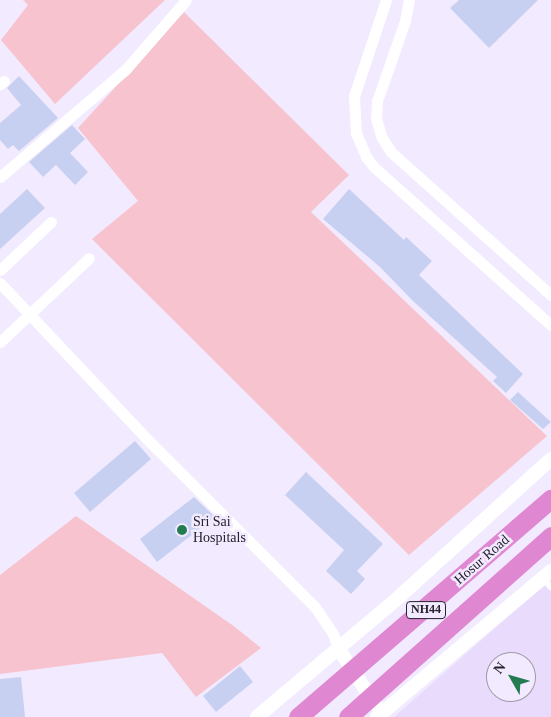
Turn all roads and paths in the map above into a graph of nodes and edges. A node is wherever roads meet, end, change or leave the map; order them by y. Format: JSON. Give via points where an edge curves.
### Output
{"nodes":[{"id":1,"x":186,"y":0,"type":"edge"},
{"id":2,"x":386,"y":0,"type":"edge"},
{"id":3,"x":409,"y":0,"type":"edge"},
{"id":4,"x":0,"y":177,"type":"edge"},
{"id":5,"x":51,"y":222,"type":"dead end"},
{"id":6,"x":89,"y":258,"type":"dead end"},
{"id":7,"x":0,"y":270,"type":"edge"},
{"id":8,"x":0,"y":283,"type":"edge"},
{"id":9,"x":551,"y":295,"type":"edge"},
{"id":10,"x":29,"y":314,"type":"junction"},
{"id":11,"x":551,"y":325,"type":"edge"},
{"id":12,"x":0,"y":342,"type":"edge"},
{"id":13,"x":551,"y":458,"type":"edge"},
{"id":14,"x":551,"y":500,"type":"edge"},
{"id":15,"x":551,"y":536,"type":"edge"},
{"id":16,"x":548,"y":579,"type":"edge"},
{"id":17,"x":338,"y":648,"type":"junction"},
{"id":18,"x":353,"y":672,"type":"junction"},
{"id":19,"x":371,"y":697,"type":"junction"},
{"id":20,"x":380,"y":716,"type":"edge"},
{"id":21,"x":257,"y":717,"type":"edge"},
{"id":22,"x":298,"y":717,"type":"edge"},
{"id":23,"x":348,"y":717,"type":"edge"}],
"edges":[{"from":1,"to":4,"type":"street","via":[[126,69]]},
{"from":2,"to":11,"type":"street","via":[[354,96],[356,133],[366,157]]},
{"from":3,"to":9,"type":"street","via":[[405,21],[376,101],[381,136],[391,152]]},
{"from":5,"to":7,"type":"street"},
{"from":6,"to":10,"type":"street"},
{"from":8,"to":10,"type":"street"},
{"from":10,"to":12,"type":"street"},
{"from":10,"to":17,"type":"street","via":[[147,439],[315,607]]},
{"from":13,"to":17,"type":"street"},
{"from":14,"to":18,"type":"highway","name":"Hosur Road","number":"NH44"},
{"from":15,"to":19,"type":"highway","name":"Hosur Road","number":"NH44"},
{"from":16,"to":20,"type":"street"},
{"from":17,"to":18,"type":"street"},
{"from":17,"to":21,"type":"street"},
{"from":18,"to":19,"type":"street"},
{"from":18,"to":22,"type":"highway","name":"Hosur Road","number":"NH44"},
{"from":19,"to":20,"type":"street"},
{"from":19,"to":23,"type":"highway","name":"Hosur Road","number":"NH44"}]}
